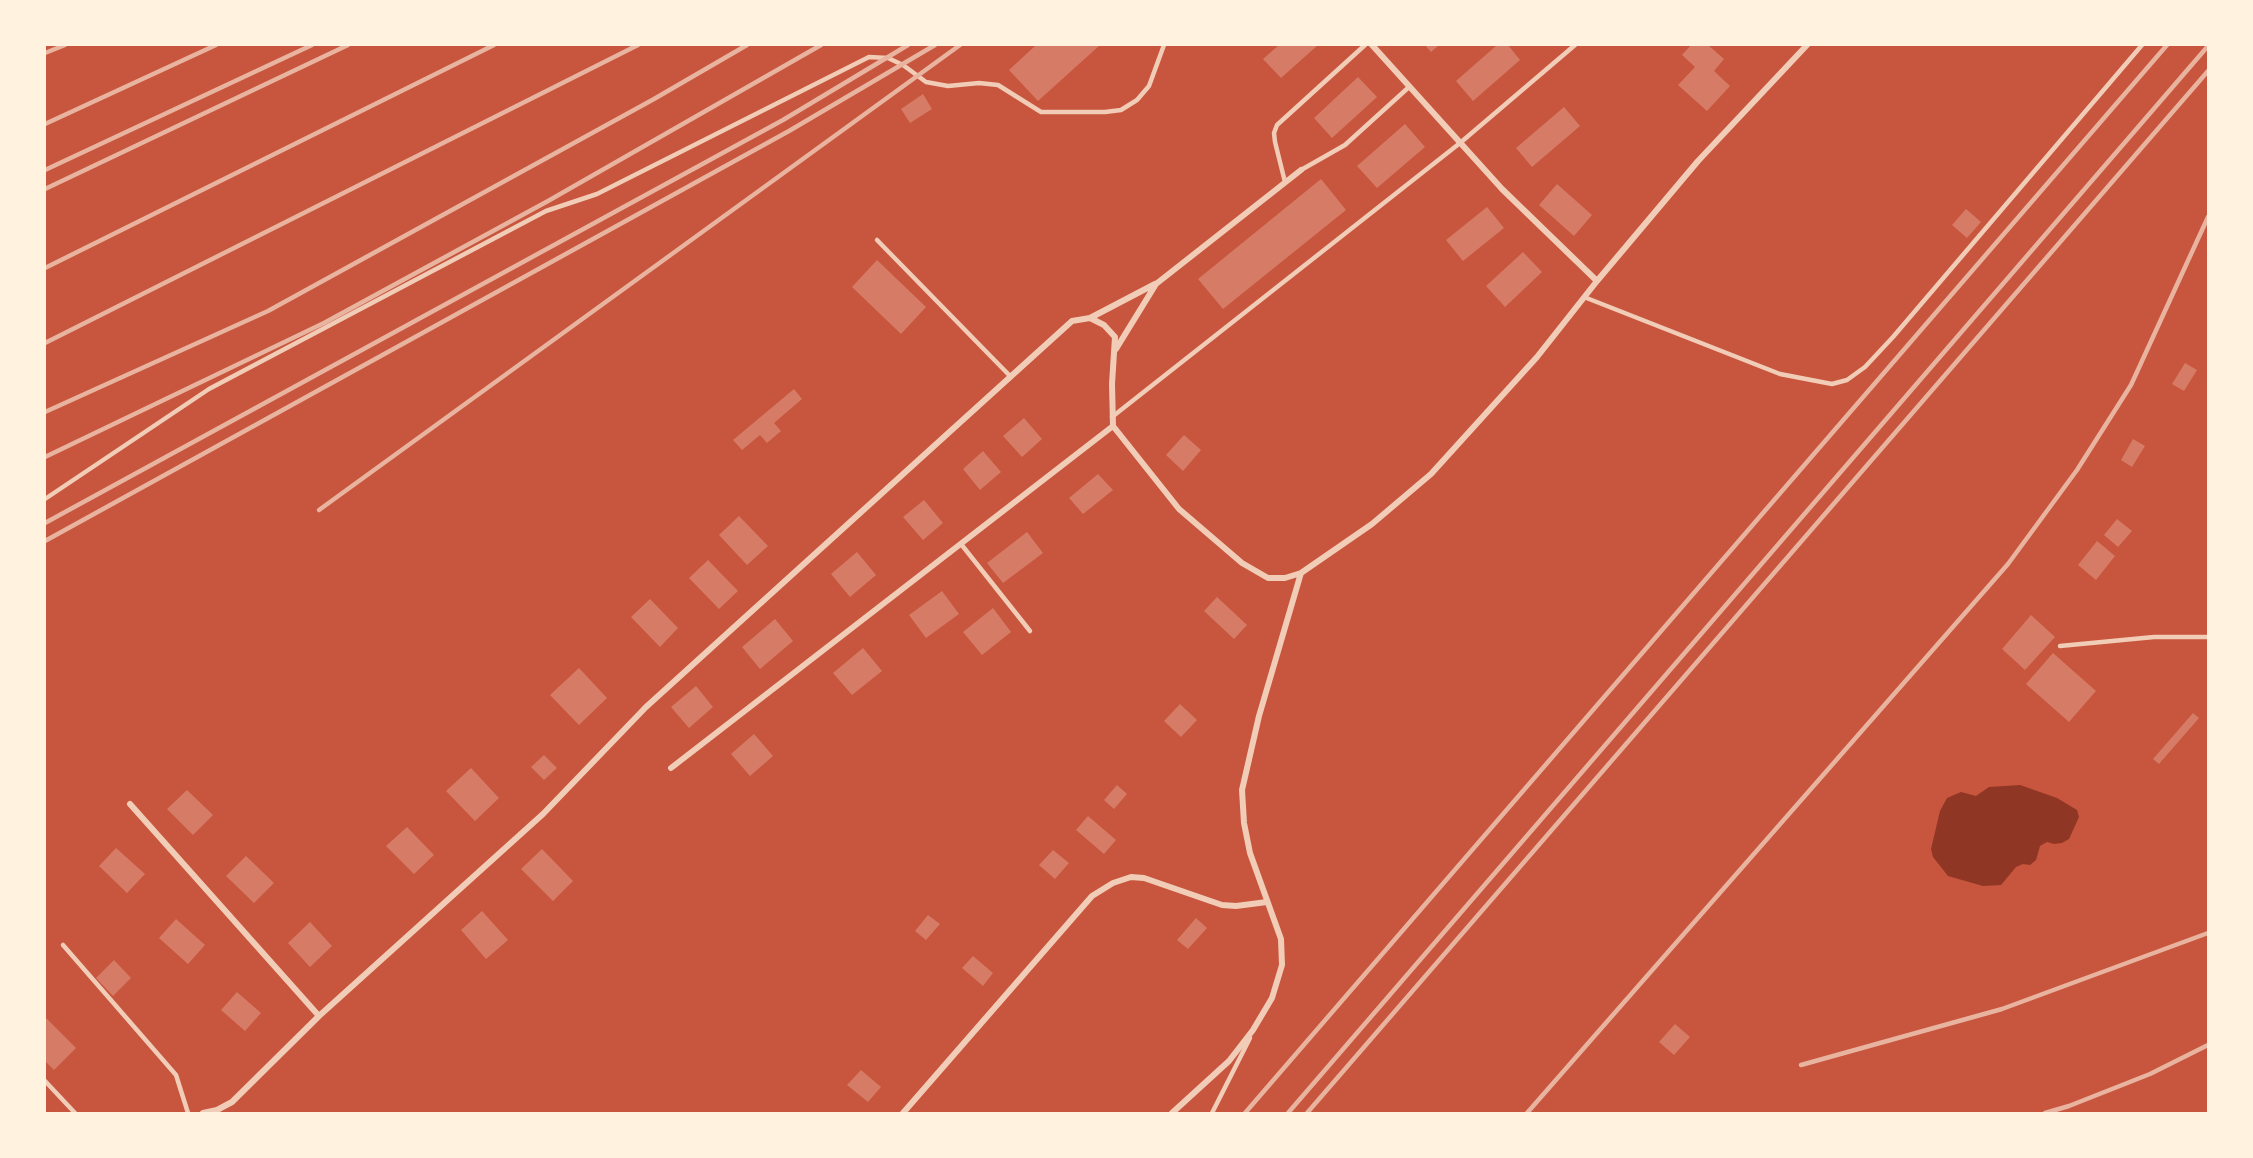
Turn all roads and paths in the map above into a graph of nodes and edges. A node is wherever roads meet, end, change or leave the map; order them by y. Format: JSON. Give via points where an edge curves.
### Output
{"nodes":[{"id":1,"x":1164,"y":45,"type":"edge"},
{"id":2,"x":1365,"y":45,"type":"edge"},
{"id":3,"x":1372,"y":45,"type":"edge"},
{"id":4,"x":1575,"y":45,"type":"edge"},
{"id":5,"x":1807,"y":45,"type":"edge"},
{"id":6,"x":2142,"y":45,"type":"edge"},
{"id":7,"x":1409,"y":87,"type":"junction"},
{"id":8,"x":1460,"y":143,"type":"junction"},
{"id":9,"x":1300,"y":170,"type":"joint"},
{"id":10,"x":1285,"y":182,"type":"junction"},
{"id":11,"x":877,"y":240,"type":"dead end"},
{"id":12,"x":1597,"y":281,"type":"junction"},
{"id":13,"x":1156,"y":284,"type":"junction"},
{"id":14,"x":1584,"y":297,"type":"junction"},
{"id":15,"x":1090,"y":318,"type":"junction"},
{"id":16,"x":1116,"y":349,"type":"junction"},
{"id":17,"x":1011,"y":377,"type":"junction"},
{"id":18,"x":1112,"y":417,"type":"junction"},
{"id":19,"x":1113,"y":426,"type":"junction"},
{"id":20,"x":45,"y":499,"type":"edge"},
{"id":21,"x":961,"y":544,"type":"junction"},
{"id":22,"x":1301,"y":573,"type":"junction"},
{"id":23,"x":1030,"y":631,"type":"dead end"},
{"id":24,"x":2208,"y":637,"type":"edge"},
{"id":25,"x":2060,"y":646,"type":"dead end"},
{"id":26,"x":671,"y":768,"type":"dead end"},
{"id":27,"x":130,"y":804,"type":"dead end"},
{"id":28,"x":1267,"y":902,"type":"junction"},
{"id":29,"x":63,"y":945,"type":"dead end"},
{"id":30,"x":319,"y":1016,"type":"junction"},
{"id":31,"x":1253,"y":1030,"type":"junction"},
{"id":32,"x":45,"y":1081,"type":"edge"},
{"id":33,"x":75,"y":1113,"type":"edge"},
{"id":34,"x":188,"y":1113,"type":"edge"},
{"id":35,"x":203,"y":1113,"type":"edge"},
{"id":36,"x":903,"y":1113,"type":"edge"},
{"id":37,"x":1172,"y":1113,"type":"edge"},
{"id":38,"x":1212,"y":1113,"type":"edge"}],
"edges":[{"from":1,"to":20,"type":"lane","via":[[1149,86],[1137,100],[1121,110],[1105,112],[1041,112],[999,85],[948,86],[926,82],[888,58],[869,57],[597,194],[546,211],[209,389]]},
{"from":2,"to":10,"type":"lane","via":[[1277,125],[1275,142]]},
{"from":3,"to":7,"type":"street"},
{"from":4,"to":8,"type":"lane"},
{"from":5,"to":12,"type":"street","via":[[1698,161]]},
{"from":6,"to":14,"type":"lane","via":[[1893,337],[1847,380],[1832,384],[1780,374]]},
{"from":7,"to":8,"type":"street"},
{"from":7,"to":9,"type":"lane","via":[[1345,145]]},
{"from":8,"to":12,"type":"street"},
{"from":8,"to":18,"type":"lane"},
{"from":9,"to":10,"type":"street"},
{"from":10,"to":13,"type":"street"},
{"from":11,"to":17,"type":"lane"},
{"from":12,"to":14,"type":"street"},
{"from":13,"to":15,"type":"street"},
{"from":13,"to":16,"type":"street"},
{"from":14,"to":22,"type":"street","via":[[1537,357],[1431,474],[1372,524]]},
{"from":15,"to":16,"type":"street","via":[[1115,337]]},
{"from":15,"to":17,"type":"street","via":[[1072,321]]},
{"from":16,"to":18,"type":"street"},
{"from":17,"to":30,"type":"street","via":[[646,707],[543,814]]},
{"from":18,"to":19,"type":"street"},
{"from":19,"to":21,"type":"street"},
{"from":19,"to":22,"type":"street","via":[[1179,509],[1242,563],[1268,578]]},
{"from":21,"to":23,"type":"lane"},
{"from":21,"to":26,"type":"street"},
{"from":22,"to":28,"type":"street","via":[[1259,716],[1242,790],[1250,853]]},
{"from":24,"to":25,"type":"lane","via":[[2154,637]]},
{"from":27,"to":30,"type":"street"},
{"from":28,"to":31,"type":"street","via":[[1281,939],[1282,965],[1272,999]]},
{"from":28,"to":36,"type":"street","via":[[1222,904],[1144,878],[1131,877],[1113,883],[1092,896]]},
{"from":29,"to":34,"type":"lane","via":[[176,1075]]},
{"from":30,"to":35,"type":"street","via":[[232,1102]]},
{"from":31,"to":37,"type":"street","via":[[1229,1061]]},
{"from":31,"to":38,"type":"lane"},
{"from":32,"to":33,"type":"lane"}]}
